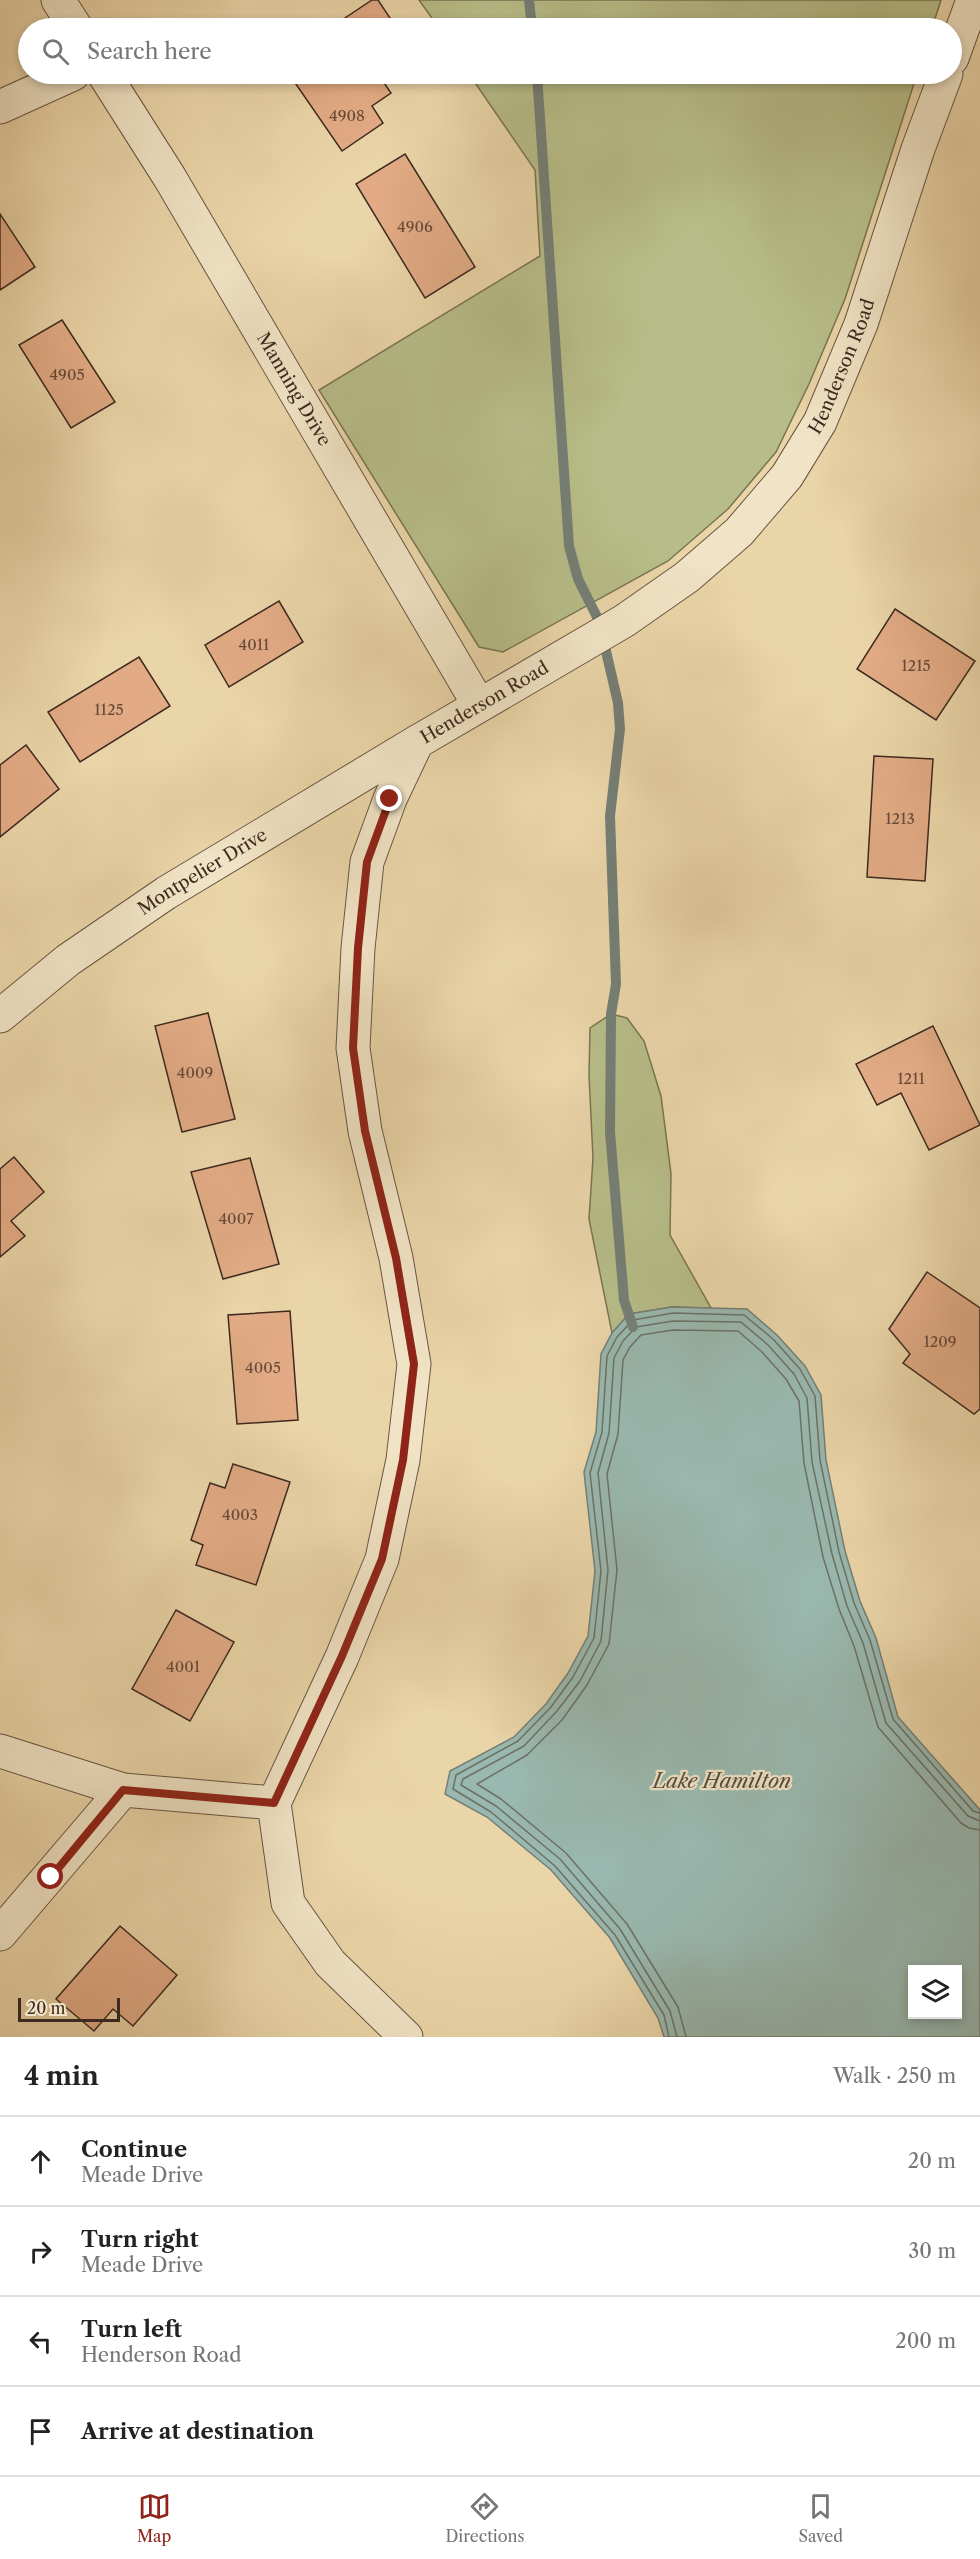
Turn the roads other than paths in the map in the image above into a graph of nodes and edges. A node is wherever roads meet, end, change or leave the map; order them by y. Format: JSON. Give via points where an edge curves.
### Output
{"nodes":[{"id":1,"x":58,"y":0,"type":"edge"},
{"id":2,"x":973,"y":0,"type":"edge"},
{"id":3,"x":70,"y":18,"type":"edge"},
{"id":4,"x":962,"y":29,"type":"edge"},
{"id":5,"x":51,"y":84,"type":"edge"},
{"id":6,"x":111,"y":84,"type":"edge"},
{"id":7,"x":943,"y":84,"type":"edge"},
{"id":8,"x":0,"y":107,"type":"edge"},
{"id":9,"x":479,"y":705,"type":"junction"},
{"id":10,"x":417,"y":742,"type":"junction"},
{"id":11,"x":0,"y":1016,"type":"edge"},
{"id":12,"x":0,"y":1751,"type":"edge"},
{"id":13,"x":123,"y":1790,"type":"junction"},
{"id":14,"x":274,"y":1803,"type":"junction"},
{"id":15,"x":0,"y":1934,"type":"edge"},
{"id":16,"x":406,"y":2037,"type":"edge"}],
"edges":[{"from":1,"to":3,"type":"street"},
{"from":2,"to":4,"type":"street"},
{"from":5,"to":8,"type":"street"},
{"from":6,"to":9,"type":"street","name":"Manning Drive"},
{"from":7,"to":9,"type":"street","name":"Henderson Road","via":[[861,324],[820,422],[787,476],[739,532],[687,577],[624,621]]},
{"from":9,"to":10,"type":"street","name":"Henderson Road"},
{"from":10,"to":11,"type":"street","name":"Montpelier Drive","via":[[166,893],[68,960]]},
{"from":10,"to":14,"type":"street","name":"Henderson Road","via":[[367,862],[353,1048],[365,1131],[396,1258],[414,1364],[403,1460],[382,1559]]},
{"from":12,"to":13,"type":"street"},
{"from":13,"to":14,"type":"street"},
{"from":13,"to":15,"type":"street"},
{"from":14,"to":16,"type":"street","via":[[288,1903],[330,1964]]}]}
